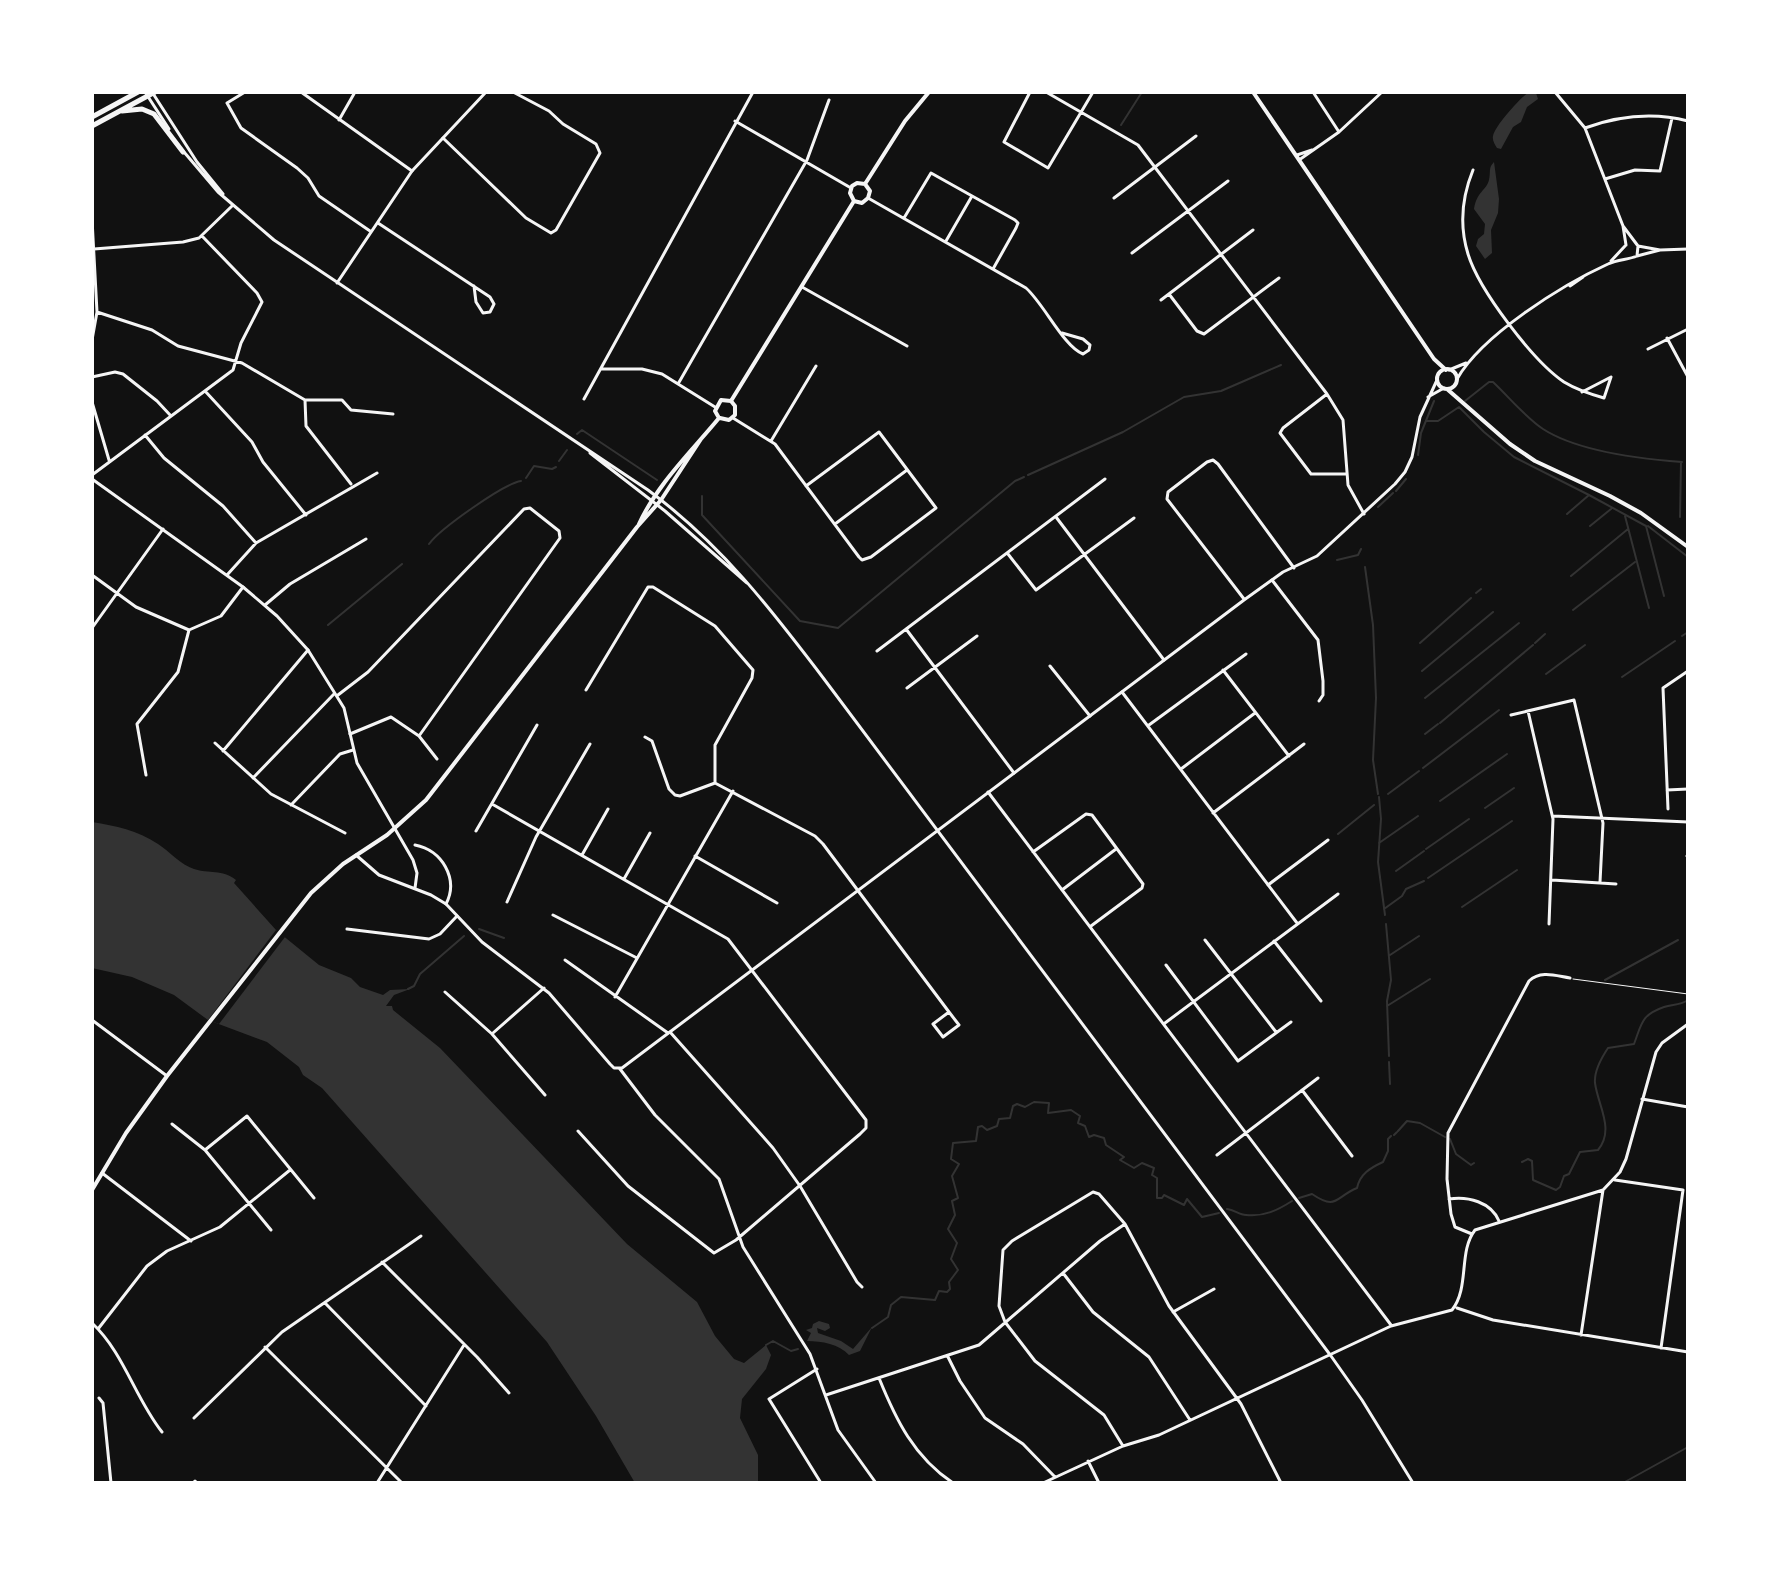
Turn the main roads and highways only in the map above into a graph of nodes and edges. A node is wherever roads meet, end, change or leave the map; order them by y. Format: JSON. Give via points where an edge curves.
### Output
{"nodes":[{"id":1,"x":138,"y":92,"type":"edge"},
{"id":2,"x":929,"y":92,"type":"edge"},
{"id":3,"x":1253,"y":92,"type":"edge"},
{"id":4,"x":151,"y":93,"type":"edge"},
{"id":5,"x":122,"y":111,"type":"junction"},
{"id":6,"x":92,"y":117,"type":"edge"},
{"id":7,"x":92,"y":126,"type":"edge"},
{"id":8,"x":183,"y":152,"type":"road end"},
{"id":9,"x":865,"y":184,"type":"junction"},
{"id":10,"x":854,"y":201,"type":"junction"},
{"id":11,"x":1434,"y":359,"type":"junction"},
{"id":12,"x":1448,"y":370,"type":"junction"},
{"id":13,"x":1438,"y":377,"type":"junction"},
{"id":14,"x":1456,"y":382,"type":"junction"},
{"id":15,"x":1445,"y":389,"type":"junction"},
{"id":16,"x":1459,"y":398,"type":"junction"},
{"id":17,"x":731,"y":401,"type":"junction"},
{"id":18,"x":719,"y":418,"type":"junction"},
{"id":19,"x":701,"y":439,"type":"junction"},
{"id":20,"x":637,"y":527,"type":"junction"},
{"id":21,"x":1688,"y":547,"type":"edge"},
{"id":22,"x":92,"y":1190,"type":"edge"}],
"edges":[{"from":1,"to":6,"type":"highway"},
{"from":2,"to":9,"type":"main road"},
{"from":3,"to":11,"type":"main road"},
{"from":4,"to":5,"type":"highway"},
{"from":5,"to":7,"type":"highway"},
{"from":5,"to":8,"type":"highway","via":[[154,114]]},
{"from":9,"to":10,"type":"main road","via":[[851,188]]},
{"from":9,"to":10,"type":"main road","via":[[868,198]]},
{"from":10,"to":17,"type":"main road"},
{"from":11,"to":12,"type":"main road"},
{"from":11,"to":13,"type":"main road"},
{"from":12,"to":13,"type":"main road"},
{"from":12,"to":14,"type":"main road"},
{"from":13,"to":15,"type":"main road"},
{"from":14,"to":15,"type":"main road"},
{"from":14,"to":16,"type":"main road"},
{"from":15,"to":16,"type":"main road"},
{"from":16,"to":21,"type":"main road","via":[[1535,461],[1621,502]]},
{"from":17,"to":18,"type":"main road","via":[[721,400],[716,407]]},
{"from":17,"to":18,"type":"main road","via":[[733,418]]},
{"from":18,"to":19,"type":"main road"},
{"from":19,"to":20,"type":"main road"},
{"from":19,"to":20,"type":"main road"},
{"from":20,"to":22,"type":"main road","via":[[426,800],[387,835],[332,872],[292,916],[167,1076]]}]}
